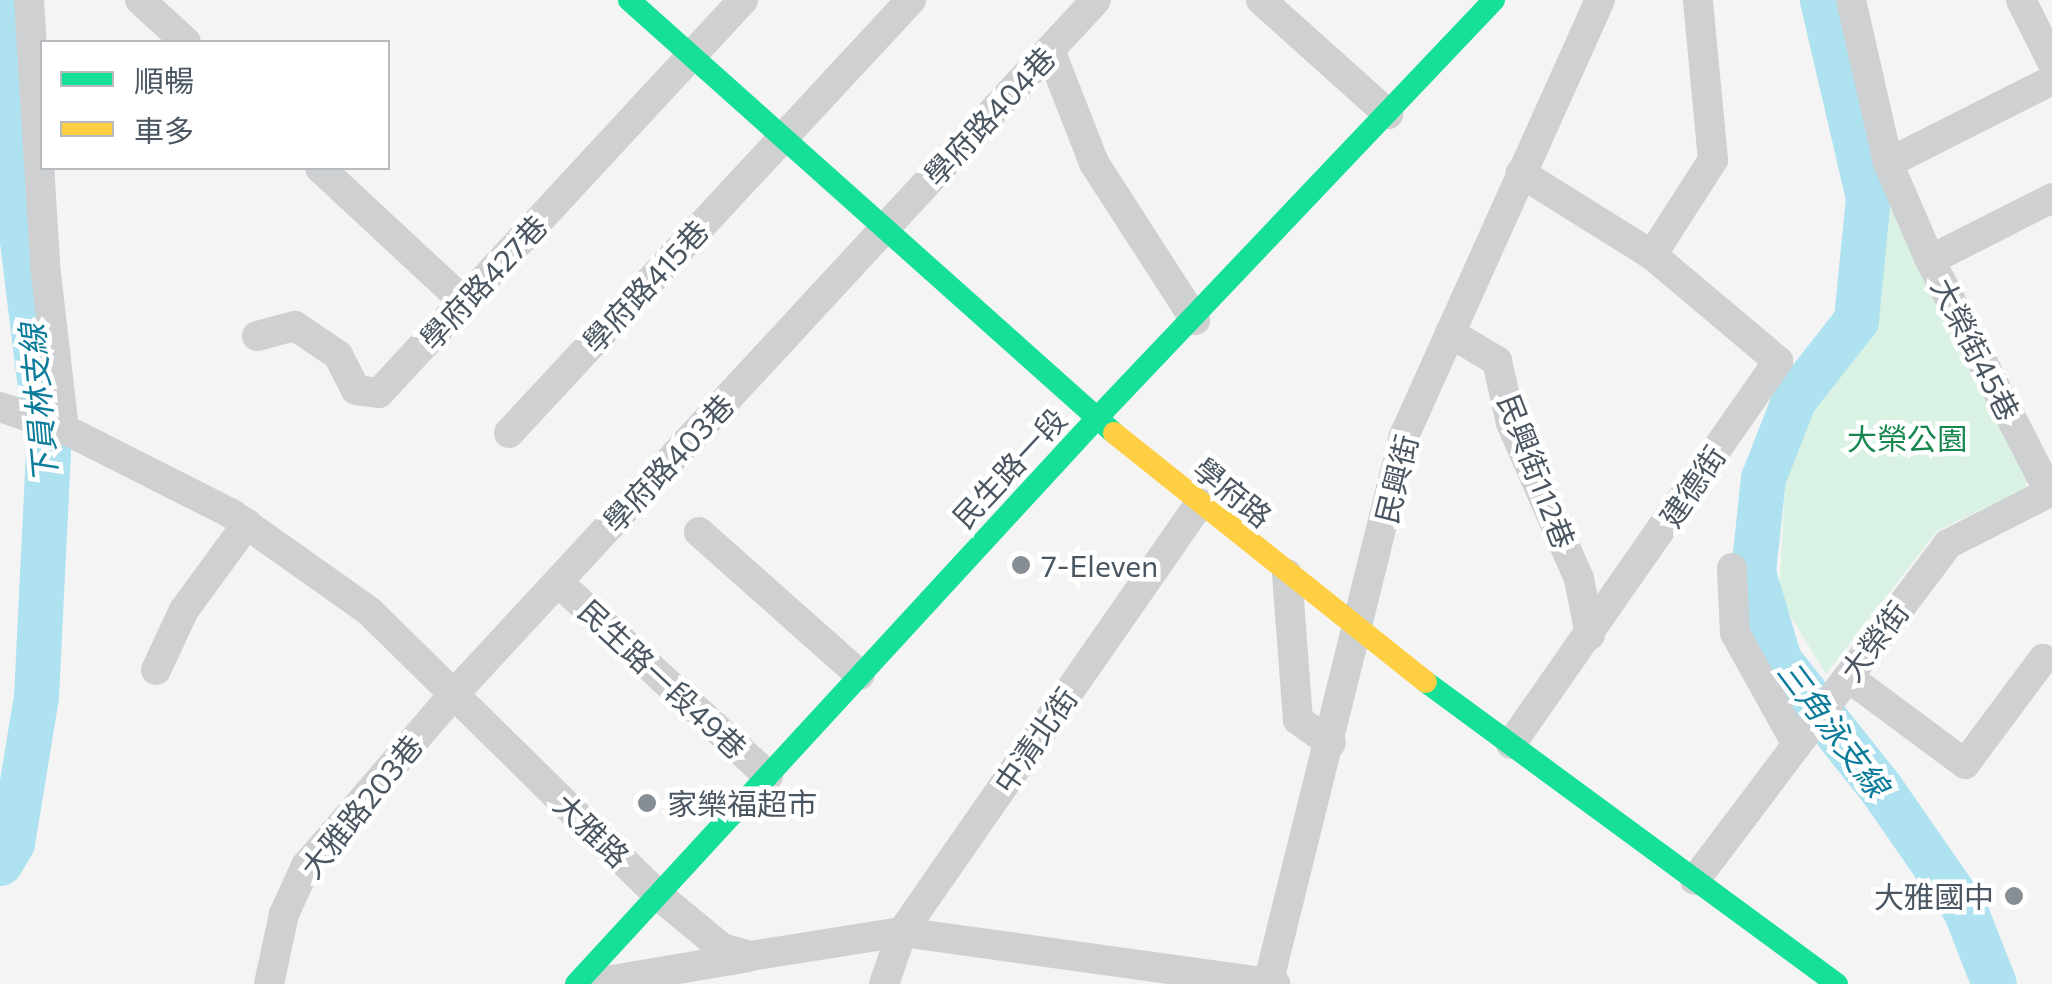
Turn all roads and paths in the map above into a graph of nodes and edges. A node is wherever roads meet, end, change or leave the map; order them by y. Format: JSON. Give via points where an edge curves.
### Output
{"nodes":[{"id":1,"x":30,"y":0,"type":"edge"},
{"id":2,"x":140,"y":0,"type":"edge"},
{"id":3,"x":629,"y":0,"type":"edge"},
{"id":4,"x":744,"y":0,"type":"edge"},
{"id":5,"x":911,"y":0,"type":"edge"},
{"id":6,"x":1096,"y":0,"type":"edge"},
{"id":7,"x":1261,"y":0,"type":"edge"},
{"id":8,"x":1494,"y":0,"type":"edge"},
{"id":9,"x":1600,"y":0,"type":"edge"},
{"id":10,"x":1698,"y":0,"type":"edge"},
{"id":11,"x":1850,"y":0,"type":"edge"},
{"id":12,"x":2022,"y":0,"type":"edge"},
{"id":13,"x":184,"y":40,"type":"edge"},
{"id":14,"x":1050,"y":50,"type":"junction"},
{"id":15,"x":692,"y":58,"type":"junction"},
{"id":16,"x":2052,"y":62,"type":"edge"},
{"id":17,"x":2052,"y":80,"type":"edge"},
{"id":18,"x":1388,"y":114,"type":"junction"},
{"id":19,"x":781,"y":139,"type":"junction"},
{"id":20,"x":1888,"y":163,"type":"junction"},
{"id":21,"x":322,"y":170,"type":"edge"},
{"id":22,"x":1521,"y":173,"type":"junction"},
{"id":23,"x":2052,"y":198,"type":"edge"},
{"id":24,"x":882,"y":232,"type":"junction"},
{"id":25,"x":1652,"y":256,"type":"junction"},
{"id":26,"x":1930,"y":260,"type":"junction"},
{"id":27,"x":464,"y":302,"type":"junction"},
{"id":28,"x":1196,"y":320,"type":"junction"},
{"id":29,"x":1450,"y":333,"type":"junction"},
{"id":30,"x":257,"y":336,"type":"dead end"},
{"id":31,"x":0,"y":407,"type":"edge"},
{"id":32,"x":1096,"y":419,"type":"junction"},
{"id":33,"x":64,"y":429,"type":"junction"},
{"id":34,"x":508,"y":433,"type":"dead end"},
{"id":35,"x":2050,"y":491,"type":"edge"},
{"id":36,"x":1200,"y":503,"type":"junction"},
{"id":37,"x":246,"y":524,"type":"junction"},
{"id":38,"x":699,"y":532,"type":"dead end"},
{"id":39,"x":1732,"y":568,"type":"dead end"},
{"id":40,"x":1287,"y":574,"type":"junction"},
{"id":41,"x":558,"y":582,"type":"junction"},
{"id":42,"x":1360,"y":633,"type":"junction"},
{"id":43,"x":1590,"y":634,"type":"junction"},
{"id":44,"x":2042,"y":659,"type":"dead end"},
{"id":45,"x":156,"y":670,"type":"dead end"},
{"id":46,"x":860,"y":675,"type":"junction"},
{"id":47,"x":1844,"y":682,"type":"junction"},
{"id":48,"x":454,"y":694,"type":"junction"},
{"id":49,"x":1801,"y":740,"type":"junction"},
{"id":50,"x":1331,"y":744,"type":"junction"},
{"id":51,"x":1510,"y":744,"type":"junction"},
{"id":52,"x":768,"y":776,"type":"junction"},
{"id":53,"x":1695,"y":880,"type":"junction"},
{"id":54,"x":658,"y":895,"type":"junction"},
{"id":55,"x":902,"y":932,"type":"junction"},
{"id":56,"x":750,"y":956,"type":"junction"},
{"id":57,"x":1820,"y":979,"type":"edge"},
{"id":58,"x":1271,"y":983,"type":"edge"},
{"id":59,"x":269,"y":984,"type":"edge"},
{"id":60,"x":576,"y":984,"type":"edge"},
{"id":61,"x":589,"y":984,"type":"edge"},
{"id":62,"x":884,"y":984,"type":"edge"}],
"edges":[{"from":1,"to":33,"type":"street","via":[[45,265]]},
{"from":2,"to":13,"type":"street"},
{"from":3,"to":15,"type":"street","name":"學府路"},
{"from":4,"to":15,"type":"street","name":"學府路427巷"},
{"from":5,"to":19,"type":"street","name":"學府路415巷"},
{"from":6,"to":14,"type":"street","name":"學府路404巷"},
{"from":7,"to":18,"type":"street"},
{"from":8,"to":18,"type":"street","name":"民生路一段"},
{"from":9,"to":22,"type":"street","name":"民興街"},
{"from":10,"to":25,"type":"street","via":[[1713,160]]},
{"from":11,"to":20,"type":"street","name":"大榮街45巷"},
{"from":12,"to":16,"type":"street"},
{"from":14,"to":24,"type":"street","name":"學府路404巷"},
{"from":14,"to":28,"type":"street","via":[[1094,163]]},
{"from":15,"to":19,"type":"street","name":"學府路"},
{"from":15,"to":27,"type":"street","name":"學府路427巷"},
{"from":17,"to":20,"type":"street"},
{"from":18,"to":28,"type":"street","name":"民生路一段"},
{"from":19,"to":24,"type":"street","name":"學府路"},
{"from":19,"to":34,"type":"street","name":"學府路415巷"},
{"from":20,"to":26,"type":"street","name":"大榮街45巷"},
{"from":21,"to":27,"type":"street"},
{"from":22,"to":25,"type":"street","name":"建德街"},
{"from":22,"to":29,"type":"street","name":"民興街"},
{"from":23,"to":26,"type":"street"},
{"from":24,"to":32,"type":"street","name":"學府路"},
{"from":24,"to":41,"type":"street","name":"學府路403巷"},
{"from":25,"to":43,"type":"street","name":"建德街","via":[[1778,361]]},
{"from":26,"to":35,"type":"street","name":"大榮街45巷"},
{"from":27,"to":30,"type":"street","name":"學府路427巷","via":[[380,394],[356,390],[338,355],[295,326]]},
{"from":28,"to":32,"type":"street","name":"民生路一段"},
{"from":29,"to":42,"type":"street","name":"民興街","via":[[1404,436]]},
{"from":29,"to":43,"type":"street","name":"民興街112巷","via":[[1496,360],[1511,422],[1579,579]]},
{"from":31,"to":33,"type":"street","name":"大雅路"},
{"from":32,"to":36,"type":"street","name":"學府路"},
{"from":32,"to":46,"type":"street","name":"民生路一段"},
{"from":33,"to":37,"type":"street","name":"大雅路"},
{"from":35,"to":47,"type":"street","name":"大榮街","via":[[1948,544]]},
{"from":36,"to":40,"type":"street","name":"學府路"},
{"from":36,"to":55,"type":"street","name":"中清北街"},
{"from":37,"to":45,"type":"street","via":[[184,610]]},
{"from":37,"to":48,"type":"street","name":"大雅路","via":[[370,611]]},
{"from":38,"to":46,"type":"street"},
{"from":39,"to":49,"type":"street","via":[[1736,632]]},
{"from":40,"to":42,"type":"street","name":"學府路"},
{"from":40,"to":50,"type":"street","via":[[1298,720]]},
{"from":41,"to":48,"type":"street","name":"學府路403巷"},
{"from":41,"to":52,"type":"street","name":"民生路一段49巷"},
{"from":42,"to":50,"type":"street","name":"民興街"},
{"from":42,"to":51,"type":"street","name":"學府路"},
{"from":43,"to":51,"type":"street","name":"建德街"},
{"from":44,"to":47,"type":"street","via":[[1966,764]]},
{"from":46,"to":52,"type":"street","name":"民生路一段"},
{"from":47,"to":49,"type":"street","name":"大榮街"},
{"from":48,"to":54,"type":"street","name":"大雅路"},
{"from":48,"to":59,"type":"street","name":"大雅路203巷","via":[[306,866],[284,914]]},
{"from":49,"to":53,"type":"street","name":"大榮街"},
{"from":50,"to":58,"type":"street","name":"民興街"},
{"from":51,"to":53,"type":"street","name":"學府路"},
{"from":52,"to":54,"type":"street","name":"民生路一段"},
{"from":53,"to":57,"type":"street","name":"學府路"},
{"from":54,"to":56,"type":"street","name":"大雅路","via":[[722,948]]},
{"from":54,"to":60,"type":"street","name":"民生路一段"},
{"from":55,"to":56,"type":"street"},
{"from":55,"to":58,"type":"street"},
{"from":55,"to":62,"type":"street","name":"中清北街"},
{"from":56,"to":61,"type":"street"}]}
